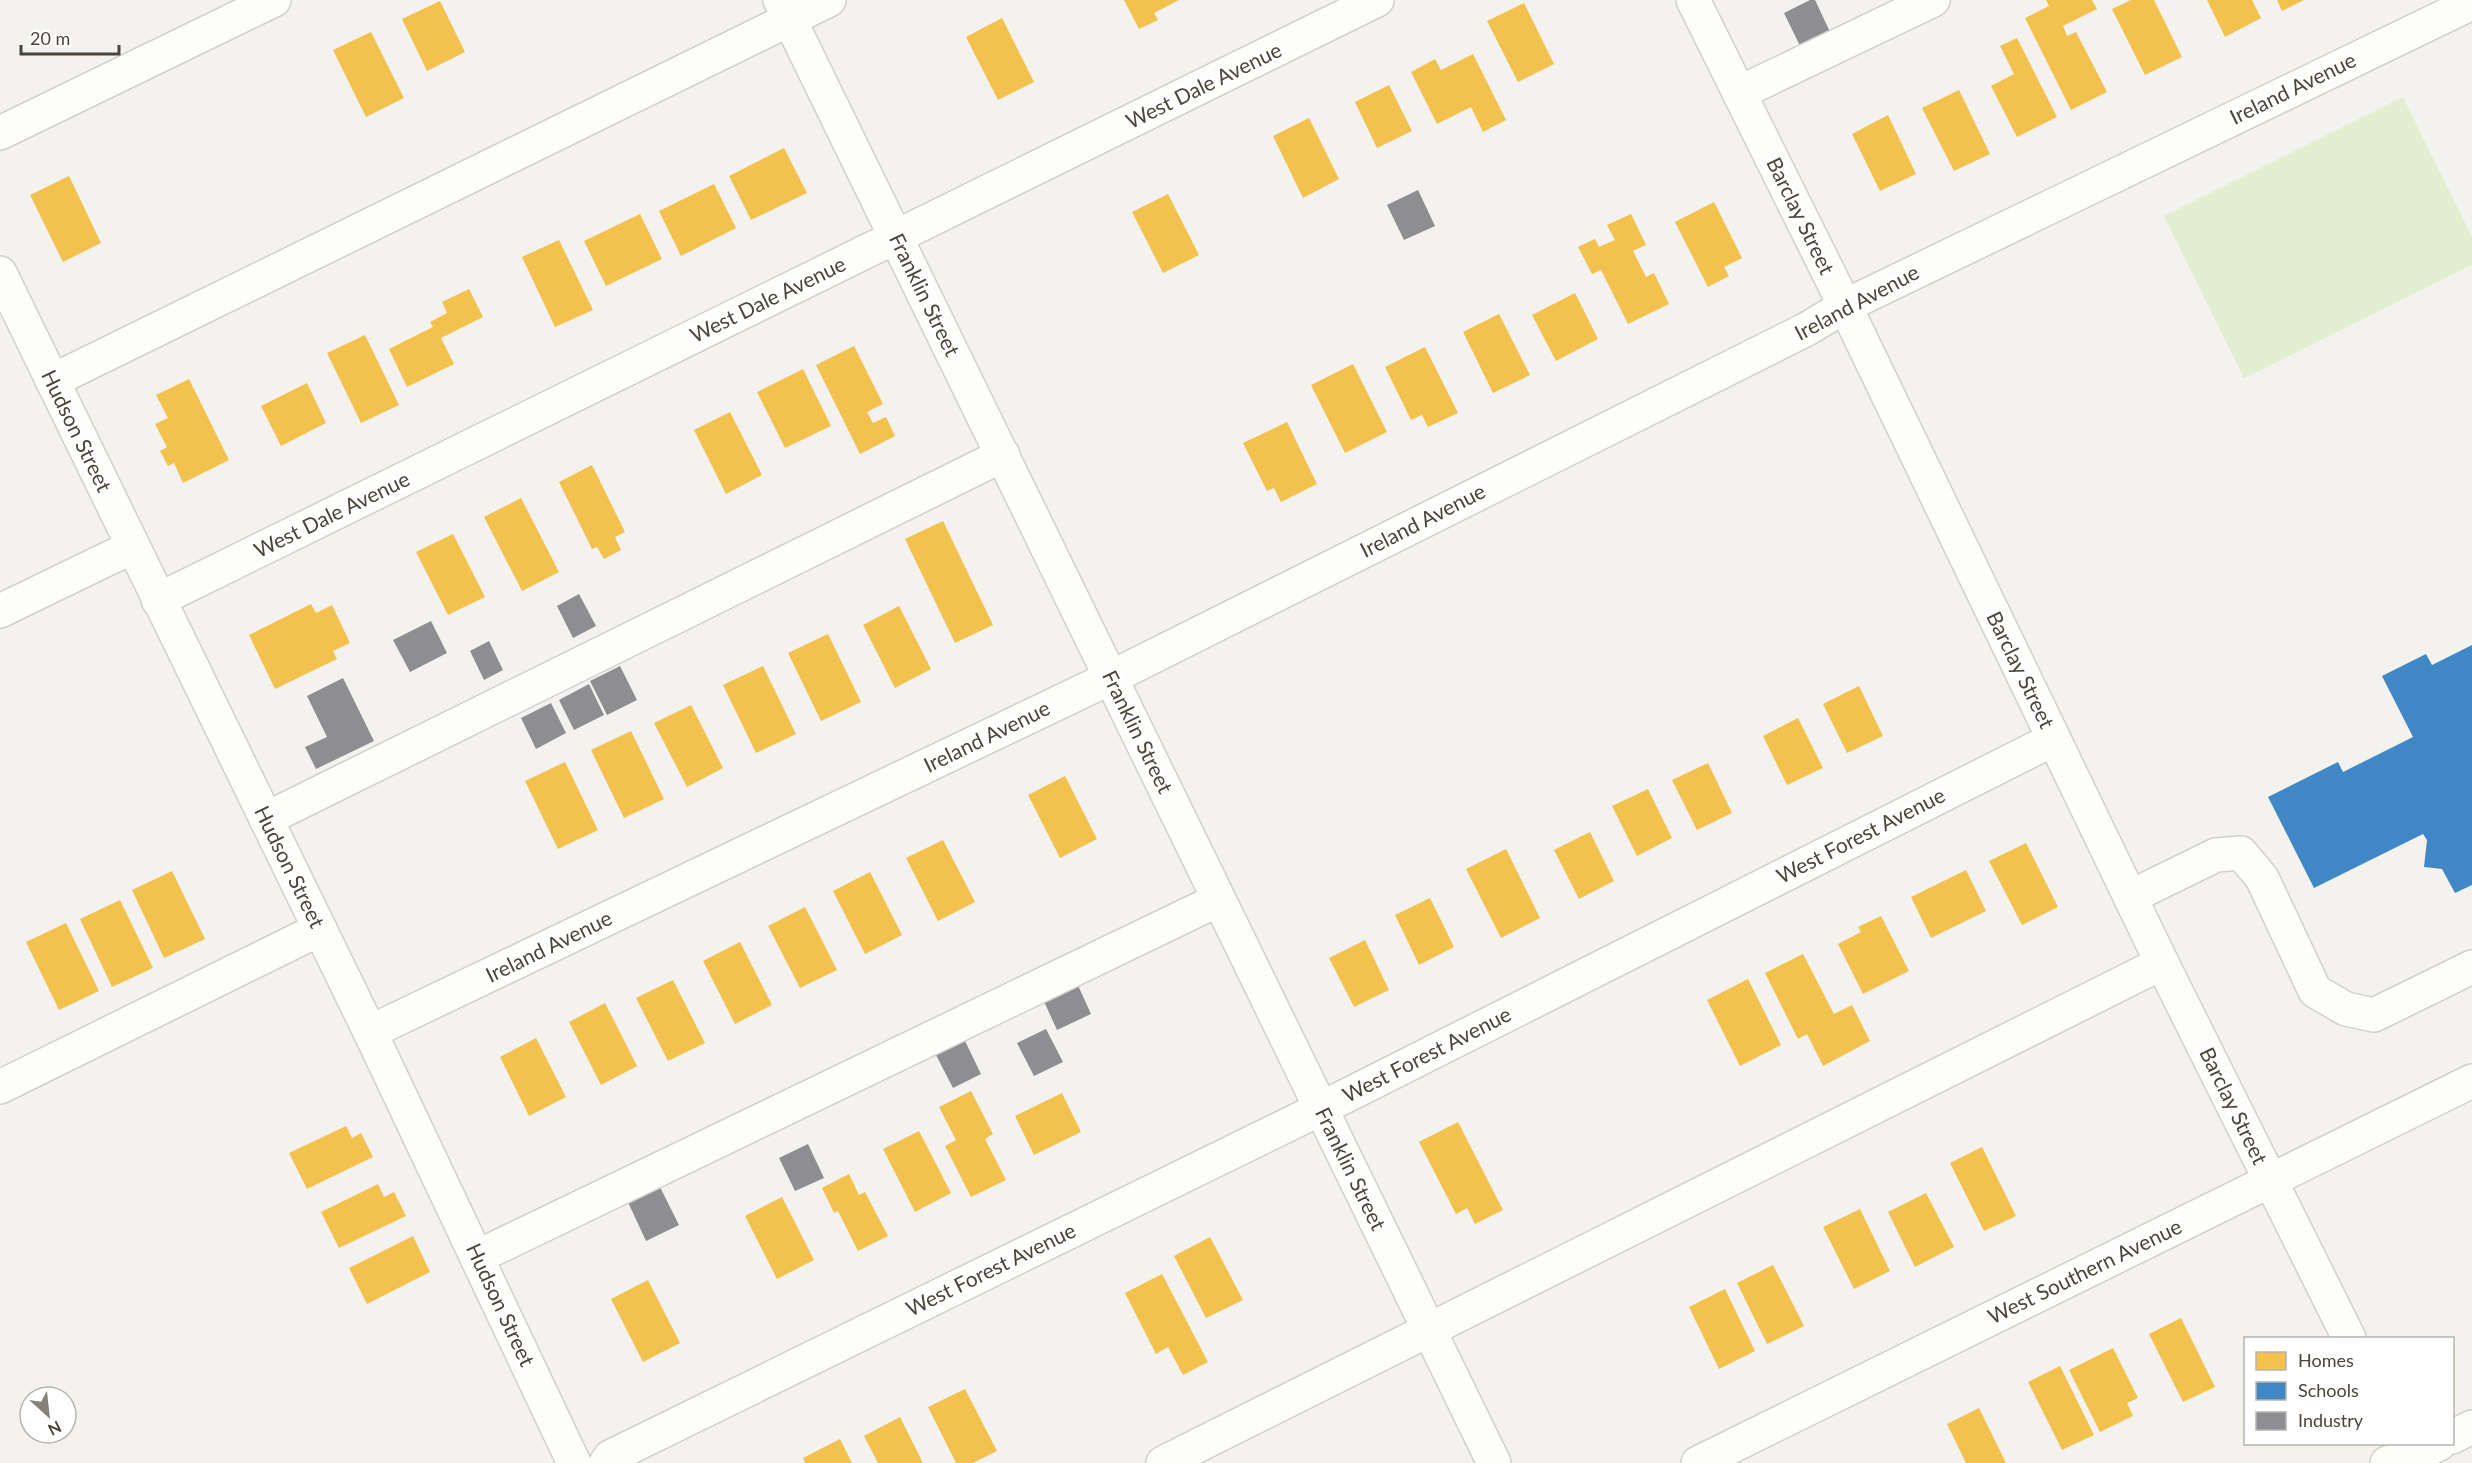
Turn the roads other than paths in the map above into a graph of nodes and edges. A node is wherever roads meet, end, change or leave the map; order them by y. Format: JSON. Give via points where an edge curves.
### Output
{"nodes":[{"id":1,"x":274,"y":0,"type":"edge"},
{"id":2,"x":829,"y":0,"type":"edge"},
{"id":3,"x":1377,"y":0,"type":"edge"},
{"id":4,"x":1693,"y":0,"type":"edge"},
{"id":5,"x":1933,"y":0,"type":"edge"},
{"id":6,"x":2472,"y":3,"type":"edge"},
{"id":7,"x":785,"y":10,"type":"edge"},
{"id":8,"x":1739,"y":93,"type":"junction"},
{"id":9,"x":0,"y":133,"type":"edge"},
{"id":10,"x":896,"y":237,"type":"junction"},
{"id":11,"x":0,"y":273,"type":"edge"},
{"id":12,"x":1845,"y":306,"type":"junction"},
{"id":13,"x":52,"y":381,"type":"junction"},
{"id":14,"x":1003,"y":455,"type":"junction"},
{"id":15,"x":119,"y":554,"type":"junction"},
{"id":16,"x":158,"y":600,"type":"junction"},
{"id":17,"x":0,"y":611,"type":"edge"},
{"id":18,"x":1110,"y":678,"type":"junction"},
{"id":19,"x":2054,"y":739,"type":"junction"},
{"id":20,"x":266,"y":819,"type":"junction"},
{"id":21,"x":2130,"y":897,"type":"junction"},
{"id":22,"x":1218,"y":900,"type":"junction"},
{"id":23,"x":320,"y":929,"type":"junction"},
{"id":24,"x":2162,"y":963,"type":"junction"},
{"id":25,"x":2472,"y":967,"type":"edge"},
{"id":26,"x":370,"y":1032,"type":"junction"},
{"id":27,"x":2472,"y":1081,"type":"edge"},
{"id":28,"x":0,"y":1087,"type":"edge"},
{"id":29,"x":1320,"y":1109,"type":"junction"},
{"id":30,"x":2270,"y":1181,"type":"junction"},
{"id":31,"x":477,"y":1257,"type":"junction"},
{"id":32,"x":1429,"y":1330,"type":"junction"},
{"id":33,"x":2348,"y":1337,"type":"edge"},
{"id":34,"x":2472,"y":1427,"type":"edge"},
{"id":35,"x":2454,"y":1436,"type":"edge"},
{"id":36,"x":2434,"y":1445,"type":"edge"},
{"id":37,"x":2401,"y":1457,"type":"edge"},
{"id":38,"x":574,"y":1463,"type":"edge"},
{"id":39,"x":606,"y":1463,"type":"edge"},
{"id":40,"x":1163,"y":1463,"type":"edge"},
{"id":41,"x":1494,"y":1463,"type":"edge"},
{"id":42,"x":1698,"y":1463,"type":"edge"}],
"edges":[{"from":1,"to":9,"type":"street"},
{"from":2,"to":7,"type":"street"},
{"from":3,"to":10,"type":"street","name":"West Dale Avenue"},
{"from":4,"to":8,"type":"street","name":"Barclay Street"},
{"from":5,"to":8,"type":"street"},
{"from":6,"to":12,"type":"street","name":"Ireland Avenue"},
{"from":7,"to":10,"type":"street","name":"Franklin Street"},
{"from":7,"to":13,"type":"street"},
{"from":8,"to":12,"type":"street","name":"Barclay Street"},
{"from":10,"to":14,"type":"street","name":"Franklin Street"},
{"from":10,"to":16,"type":"street","name":"West Dale Avenue"},
{"from":11,"to":13,"type":"street","name":"Hudson Street"},
{"from":12,"to":18,"type":"street","name":"Ireland Avenue","via":[[1796,335]]},
{"from":12,"to":19,"type":"street","name":"Barclay Street"},
{"from":13,"to":15,"type":"street","name":"Hudson Street"},
{"from":14,"to":18,"type":"street","name":"Franklin Street"},
{"from":14,"to":20,"type":"street"},
{"from":15,"to":16,"type":"street","name":"Hudson Street"},
{"from":15,"to":17,"type":"street"},
{"from":16,"to":20,"type":"street","name":"Hudson Street"},
{"from":18,"to":22,"type":"street","name":"Franklin Street"},
{"from":18,"to":26,"type":"street","name":"Ireland Avenue"},
{"from":19,"to":21,"type":"street","name":"Barclay Street"},
{"from":19,"to":29,"type":"street","name":"West Forest Avenue"},
{"from":20,"to":23,"type":"street","name":"Hudson Street"},
{"from":21,"to":24,"type":"street","name":"Barclay Street"},
{"from":21,"to":25,"type":"street","via":[[2216,855],[2241,853],[2262,878],[2315,991],[2346,1009],[2374,1015]]},
{"from":22,"to":29,"type":"street","name":"Franklin Street"},
{"from":22,"to":31,"type":"street"},
{"from":23,"to":26,"type":"street","name":"Hudson Street"},
{"from":23,"to":28,"type":"street"},
{"from":24,"to":30,"type":"street","name":"Barclay Street"},
{"from":24,"to":32,"type":"street"},
{"from":26,"to":31,"type":"street","name":"Hudson Street"},
{"from":27,"to":30,"type":"street","name":"West Southern Avenue"},
{"from":29,"to":32,"type":"street","name":"Franklin Street"},
{"from":29,"to":39,"type":"street","name":"West Forest Avenue","via":[[610,1457]]},
{"from":30,"to":33,"type":"street","name":"Barclay Street"},
{"from":30,"to":42,"type":"street","name":"West Southern Avenue"},
{"from":31,"to":38,"type":"street","name":"Hudson Street"},
{"from":32,"to":40,"type":"street"},
{"from":32,"to":41,"type":"street","name":"Franklin Street"},
{"from":34,"to":35,"type":"street"},
{"from":36,"to":37,"type":"street"}]}
